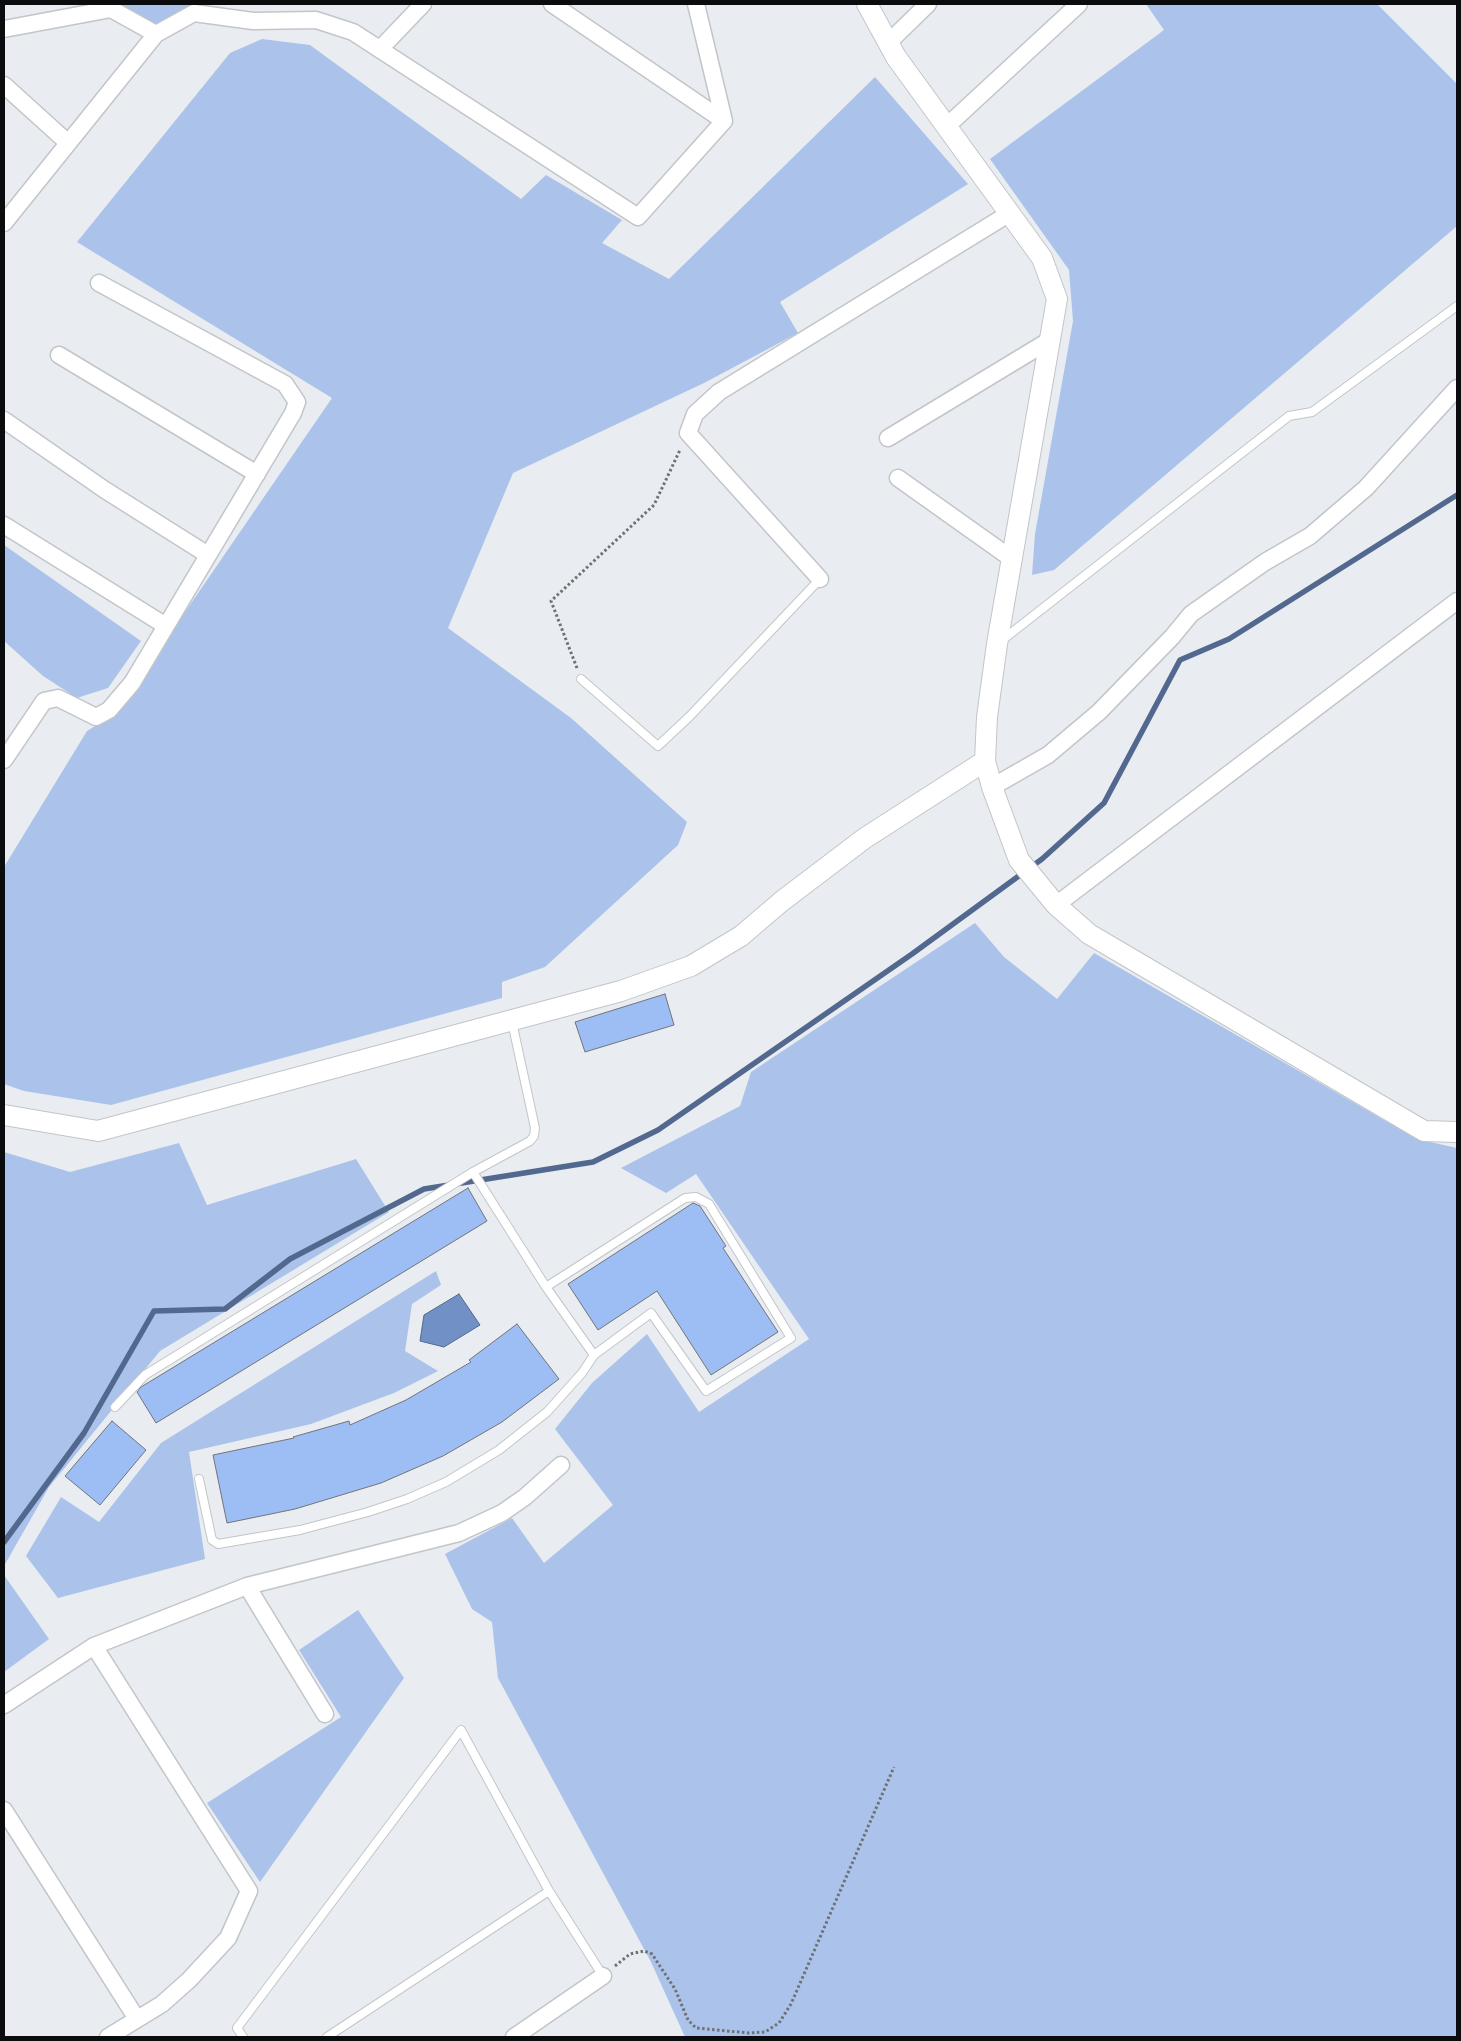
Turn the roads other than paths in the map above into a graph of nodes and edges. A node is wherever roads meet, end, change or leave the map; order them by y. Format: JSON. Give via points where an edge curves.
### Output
{"nodes":[{"id":1,"x":423,"y":4,"type":"edge"},
{"id":2,"x":552,"y":4,"type":"edge"},
{"id":3,"x":696,"y":4,"type":"edge"},
{"id":4,"x":867,"y":4,"type":"edge"},
{"id":5,"x":928,"y":4,"type":"edge"},
{"id":6,"x":1079,"y":4,"type":"edge"},
{"id":7,"x":4,"y":29,"type":"edge"},
{"id":8,"x":156,"y":34,"type":"junction"},
{"id":9,"x":888,"y":43,"type":"junction"},
{"id":10,"x":380,"y":49,"type":"junction"},
{"id":11,"x":4,"y":85,"type":"edge"},
{"id":12,"x":724,"y":121,"type":"junction"},
{"id":13,"x":947,"y":126,"type":"junction"},
{"id":14,"x":67,"y":142,"type":"junction"},
{"id":15,"x":1010,"y":213,"type":"junction"},
{"id":16,"x":4,"y":223,"type":"edge"},
{"id":17,"x":99,"y":283,"type":"dead end"},
{"id":18,"x":1457,"y":306,"type":"edge"},
{"id":19,"x":1050,"y":340,"type":"junction"},
{"id":20,"x":59,"y":355,"type":"dead end"},
{"id":21,"x":1457,"y":388,"type":"edge"},
{"id":22,"x":4,"y":420,"type":"edge"},
{"id":23,"x":888,"y":438,"type":"dead end"},
{"id":24,"x":257,"y":474,"type":"junction"},
{"id":25,"x":898,"y":478,"type":"dead end"},
{"id":26,"x":4,"y":526,"type":"edge"},
{"id":27,"x":208,"y":555,"type":"junction"},
{"id":28,"x":1012,"y":559,"type":"junction"},
{"id":29,"x":820,"y":579,"type":"joint"},
{"id":30,"x":1457,"y":601,"type":"edge"},
{"id":31,"x":166,"y":626,"type":"junction"},
{"id":32,"x":998,"y":644,"type":"junction"},
{"id":33,"x":581,"y":679,"type":"road end"},
{"id":34,"x":5,"y":753,"type":"edge"},
{"id":35,"x":985,"y":761,"type":"junction"},
{"id":36,"x":992,"y":787,"type":"junction"},
{"id":37,"x":1056,"y":904,"type":"junction"},
{"id":38,"x":511,"y":1020,"type":"junction"},
{"id":39,"x":4,"y":1115,"type":"edge"},
{"id":40,"x":1457,"y":1132,"type":"edge"},
{"id":41,"x":473,"y":1172,"type":"junction"},
{"id":42,"x":546,"y":1287,"type":"junction"},
{"id":43,"x":594,"y":1355,"type":"junction"},
{"id":44,"x":115,"y":1408,"type":"dead end"},
{"id":45,"x":561,"y":1465,"type":"dead end"},
{"id":46,"x":199,"y":1479,"type":"dead end"},
{"id":47,"x":247,"y":1586,"type":"junction"},
{"id":48,"x":94,"y":1646,"type":"junction"},
{"id":49,"x":4,"y":1705,"type":"edge"},
{"id":50,"x":325,"y":1714,"type":"dead end"},
{"id":51,"x":4,"y":1810,"type":"edge"},
{"id":52,"x":548,"y":1891,"type":"junction"},
{"id":53,"x":603,"y":1976,"type":"joint"},
{"id":54,"x":136,"y":2019,"type":"junction"},
{"id":55,"x":108,"y":2037,"type":"edge"},
{"id":56,"x":243,"y":2037,"type":"edge"},
{"id":57,"x":327,"y":2037,"type":"edge"},
{"id":58,"x":514,"y":2037,"type":"edge"}],
"edges":[{"from":1,"to":10,"type":"street"},
{"from":2,"to":12,"type":"street"},
{"from":3,"to":12,"type":"street"},
{"from":4,"to":9,"type":"street"},
{"from":5,"to":9,"type":"street"},
{"from":6,"to":13,"type":"street"},
{"from":7,"to":8,"type":"street","via":[[111,9]]},
{"from":8,"to":10,"type":"street","via":[[194,13],[253,21],[316,20],[353,32]]},
{"from":8,"to":14,"type":"street"},
{"from":9,"to":13,"type":"street"},
{"from":10,"to":12,"type":"street","via":[[638,216]]},
{"from":11,"to":14,"type":"street"},
{"from":13,"to":15,"type":"street"},
{"from":14,"to":16,"type":"street"},
{"from":15,"to":19,"type":"street","via":[[1042,258],[1057,299]]},
{"from":15,"to":29,"type":"street","via":[[719,392],[694,414],[688,433]]},
{"from":17,"to":24,"type":"street","via":[[285,384],[296,402],[293,413]]},
{"from":18,"to":32,"type":"lane","via":[[1312,412],[1289,416]]},
{"from":19,"to":23,"type":"street"},
{"from":19,"to":28,"type":"street"},
{"from":20,"to":24,"type":"street"},
{"from":21,"to":36,"type":"street","via":[[1366,488],[1310,536],[1264,562],[1191,614],[1099,712],[1048,755]]},
{"from":22,"to":27,"type":"street","via":[[105,490]]},
{"from":24,"to":27,"type":"street"},
{"from":25,"to":28,"type":"street"},
{"from":26,"to":31,"type":"street"},
{"from":27,"to":31,"type":"street"},
{"from":28,"to":32,"type":"street"},
{"from":29,"to":33,"type":"lane","via":[[658,746]]},
{"from":30,"to":37,"type":"street"},
{"from":31,"to":34,"type":"street","via":[[132,683],[109,710],[96,717],[58,698],[44,701]]},
{"from":32,"to":35,"type":"street","via":[[987,717]]},
{"from":35,"to":36,"type":"street"},
{"from":35,"to":38,"type":"street","via":[[865,838],[741,936],[691,966],[620,991]]},
{"from":36,"to":37,"type":"street","via":[[1019,860]]},
{"from":37,"to":40,"type":"street","via":[[1088,934],[1424,1130]]},
{"from":38,"to":39,"type":"street","via":[[98,1131]]},
{"from":38,"to":41,"type":"lane","via":[[535,1128],[534,1136]]},
{"from":41,"to":42,"type":"lane"},
{"from":41,"to":44,"type":"lane","via":[[145,1375]]},
{"from":42,"to":43,"type":"lane"},
{"from":42,"to":43,"type":"lane","via":[[685,1198],[696,1197],[709,1204],[791,1338],[706,1391],[651,1313]]},
{"from":43,"to":46,"type":"lane","via":[[547,1412],[499,1450],[446,1482],[407,1500],[300,1530],[218,1544],[212,1540]]},
{"from":45,"to":47,"type":"street","via":[[502,1513],[460,1533]]},
{"from":47,"to":48,"type":"street"},
{"from":47,"to":50,"type":"street"},
{"from":48,"to":49,"type":"street"},
{"from":48,"to":54,"type":"street","via":[[249,1891],[228,1938],[162,2004]]},
{"from":51,"to":54,"type":"street"},
{"from":52,"to":53,"type":"lane"},
{"from":52,"to":56,"type":"lane","via":[[462,1730],[237,2028]]},
{"from":52,"to":57,"type":"lane"},
{"from":53,"to":58,"type":"street"},
{"from":54,"to":55,"type":"street"}]}
